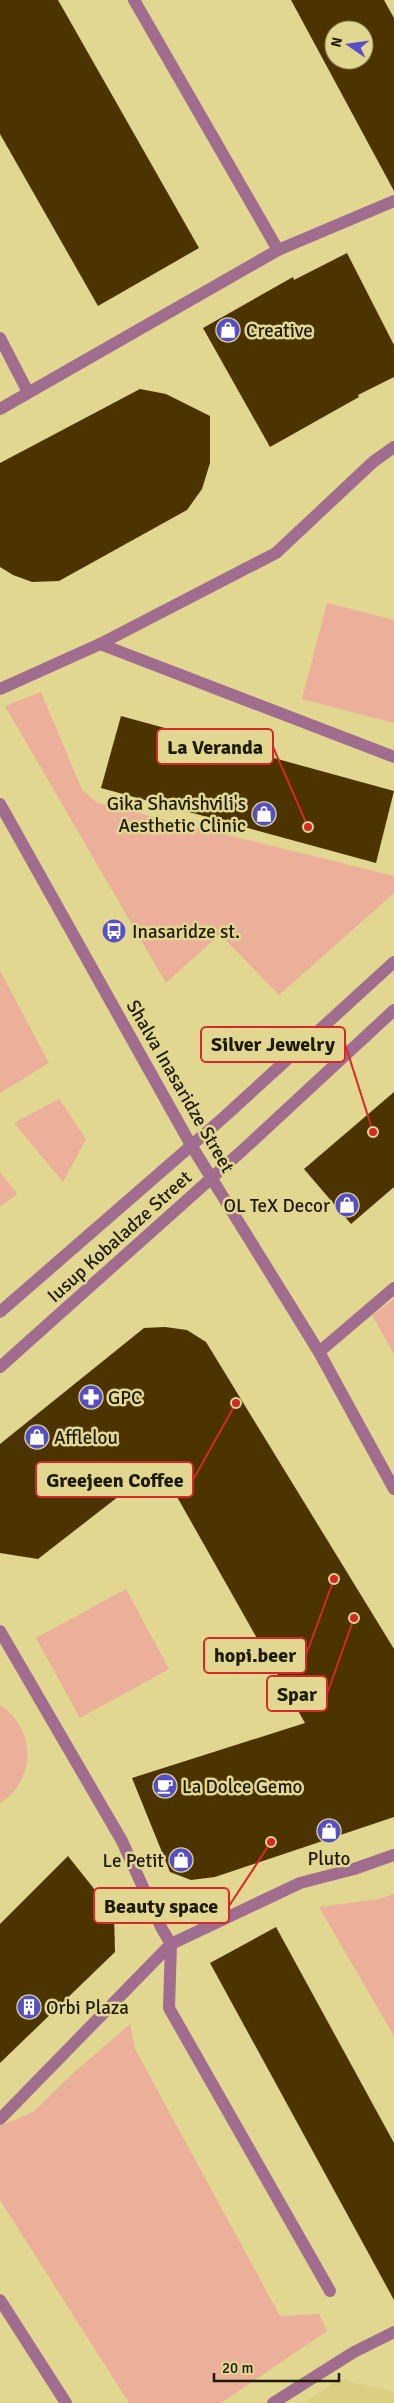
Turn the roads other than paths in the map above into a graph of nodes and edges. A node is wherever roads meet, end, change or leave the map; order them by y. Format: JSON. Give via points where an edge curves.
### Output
{"nodes":[{"id":1,"x":134,"y":0,"type":"edge"},
{"id":2,"x":394,"y":201,"type":"edge"},
{"id":3,"x":278,"y":250,"type":"junction"},
{"id":4,"x":0,"y":338,"type":"edge"},
{"id":5,"x":28,"y":392,"type":"junction"},
{"id":6,"x":0,"y":409,"type":"edge"},
{"id":7,"x":394,"y":447,"type":"edge"},
{"id":8,"x":100,"y":644,"type":"junction"},
{"id":9,"x":0,"y":689,"type":"edge"},
{"id":10,"x":394,"y":757,"type":"edge"},
{"id":11,"x":0,"y":804,"type":"edge"},
{"id":12,"x":394,"y":962,"type":"edge"},
{"id":13,"x":394,"y":1010,"type":"edge"},
{"id":14,"x":191,"y":1145,"type":"junction"},
{"id":15,"x":212,"y":1177,"type":"junction"},
{"id":16,"x":394,"y":1288,"type":"edge"},
{"id":17,"x":0,"y":1312,"type":"edge"},
{"id":18,"x":319,"y":1352,"type":"junction"},
{"id":19,"x":0,"y":1366,"type":"edge"},
{"id":20,"x":394,"y":1488,"type":"edge"},
{"id":21,"x":0,"y":1631,"type":"edge"},
{"id":22,"x":394,"y":1855,"type":"edge"},
{"id":23,"x":171,"y":1944,"type":"junction"},
{"id":24,"x":0,"y":2119,"type":"edge"},
{"id":25,"x":330,"y":2291,"type":"dead end"},
{"id":26,"x":0,"y":2300,"type":"edge"},
{"id":27,"x":394,"y":2332,"type":"edge"},
{"id":28,"x":66,"y":2403,"type":"edge"},
{"id":29,"x":272,"y":2403,"type":"edge"}],
"edges":[{"from":1,"to":3,"type":"street"},
{"from":2,"to":3,"type":"street"},
{"from":3,"to":5,"type":"street"},
{"from":4,"to":5,"type":"street"},
{"from":5,"to":6,"type":"street"},
{"from":7,"to":8,"type":"street","via":[[373,462],[276,553]]},
{"from":8,"to":9,"type":"street"},
{"from":8,"to":10,"type":"street"},
{"from":11,"to":14,"type":"street","name":"Shalva Inasaridze Street"},
{"from":12,"to":14,"type":"street","name":"Iusup Kobaladze Street"},
{"from":13,"to":15,"type":"street","name":"Iusup Kobaladze Street"},
{"from":14,"to":15,"type":"street","name":"Shalva Inasaridze Street"},
{"from":14,"to":17,"type":"street","name":"Iusup Kobaladze Street"},
{"from":15,"to":18,"type":"street","name":"Shalva Inasaridze Street"},
{"from":15,"to":19,"type":"street","name":"Iusup Kobaladze Street"},
{"from":16,"to":18,"type":"street"},
{"from":18,"to":20,"type":"street","name":"Shalva Inasaridze Street"},
{"from":21,"to":23,"type":"street","via":[[122,1840]]},
{"from":22,"to":23,"type":"street","via":[[300,1883]]},
{"from":23,"to":24,"type":"street"},
{"from":23,"to":25,"type":"street","via":[[169,2008]]},
{"from":26,"to":28,"type":"street"},
{"from":27,"to":29,"type":"street","via":[[354,2352]]}]}
